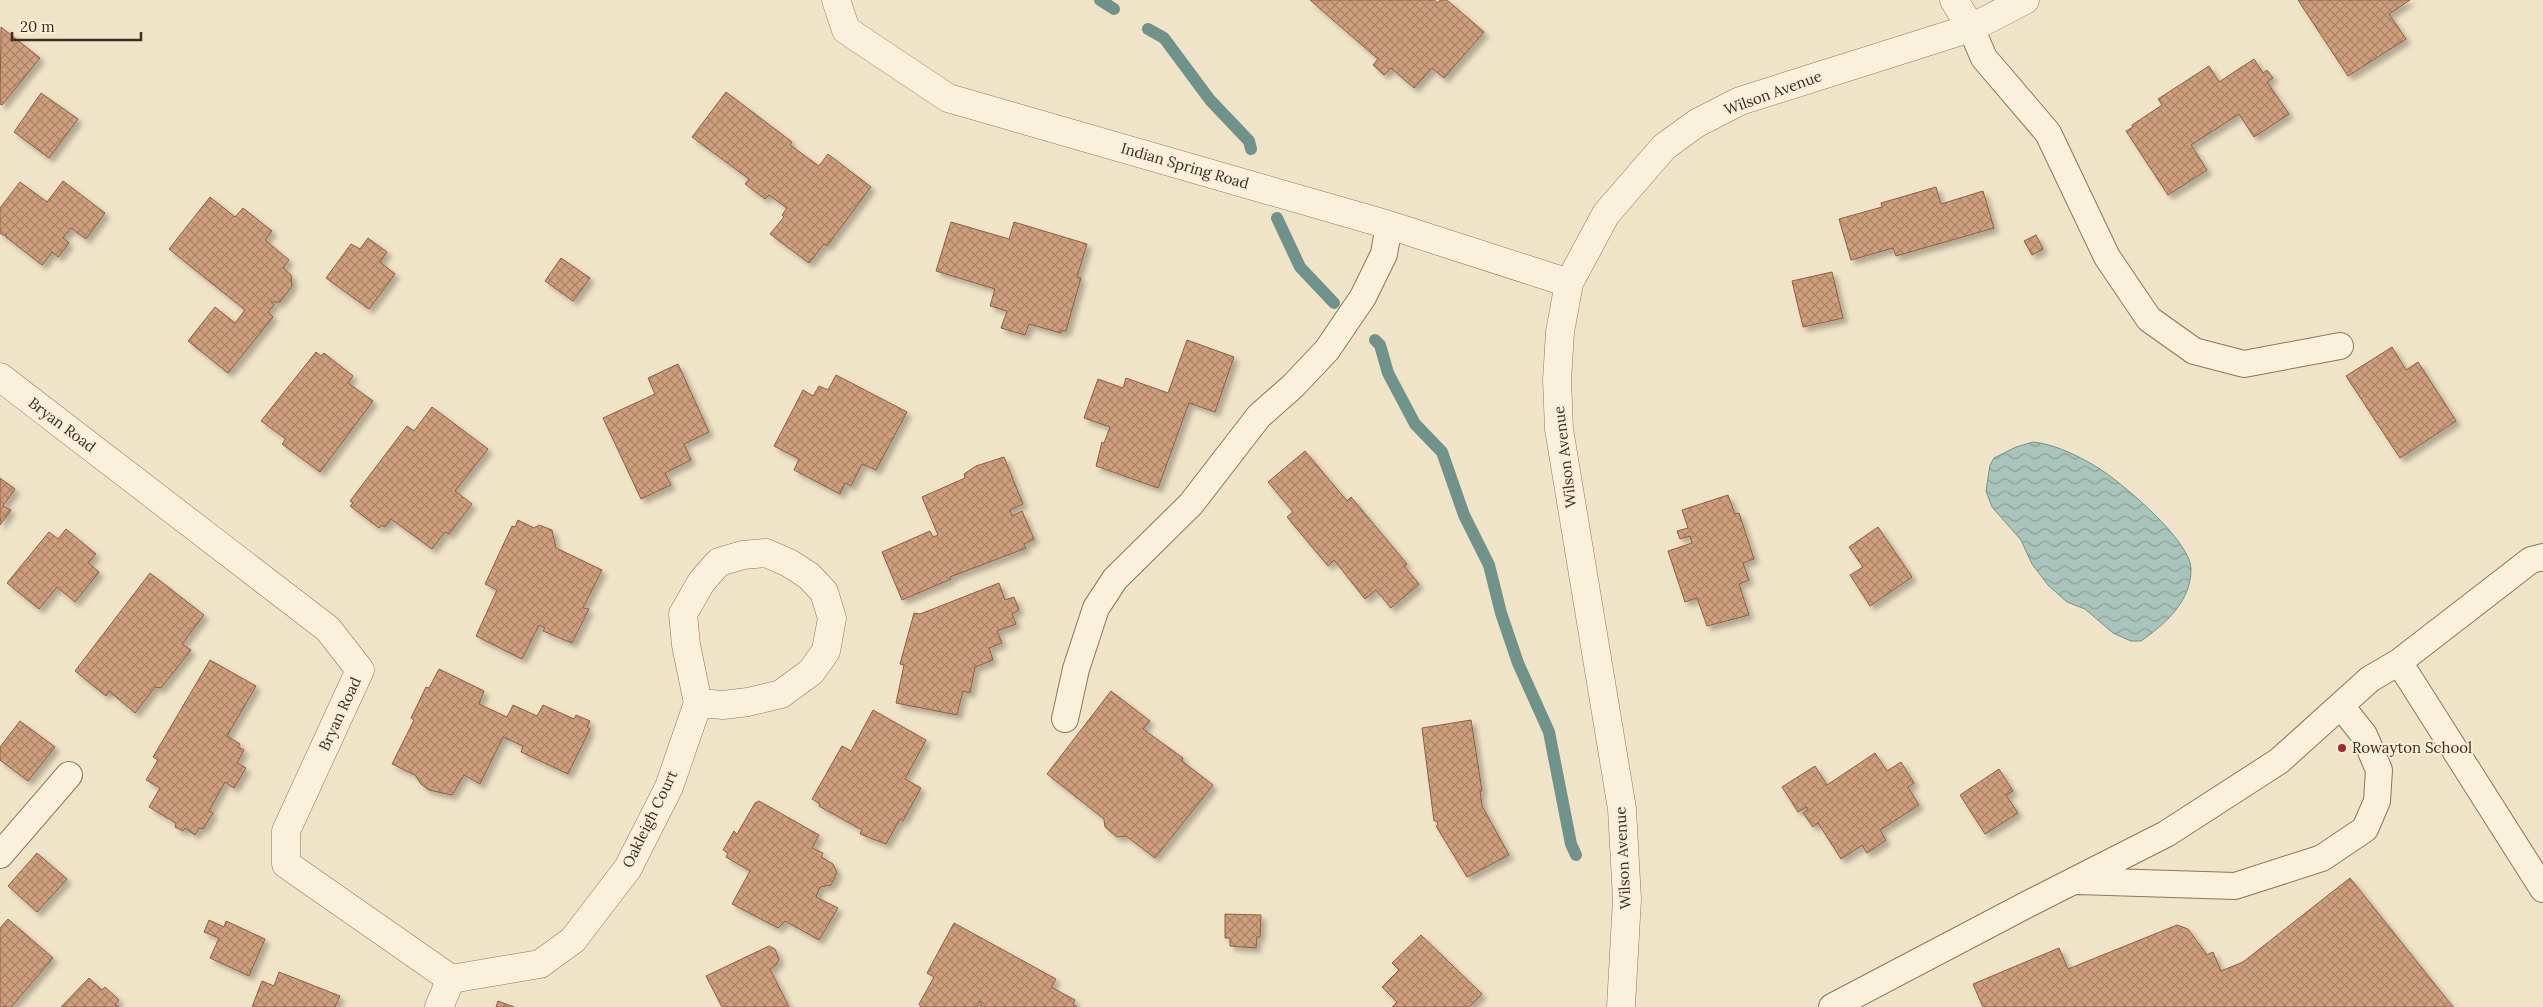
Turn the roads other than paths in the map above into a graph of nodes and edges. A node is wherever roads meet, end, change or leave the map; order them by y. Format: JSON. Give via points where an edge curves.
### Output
{"nodes":[{"id":1,"x":836,"y":0,"type":"edge"},
{"id":2,"x":1954,"y":0,"type":"edge"},
{"id":3,"x":2025,"y":0,"type":"edge"},
{"id":4,"x":1971,"y":28,"type":"junction"},
{"id":5,"x":1390,"y":225,"type":"junction"},
{"id":6,"x":1569,"y":283,"type":"junction"},
{"id":7,"x":2340,"y":346,"type":"dead end"},
{"id":8,"x":0,"y":377,"type":"edge"},
{"id":9,"x":2543,"y":557,"type":"edge"},
{"id":10,"x":2399,"y":662,"type":"junction"},
{"id":11,"x":698,"y":703,"type":"junction"},
{"id":12,"x":2341,"y":706,"type":"junction"},
{"id":13,"x":1065,"y":719,"type":"dead end"},
{"id":14,"x":69,"y":775,"type":"dead end"},
{"id":15,"x":0,"y":855,"type":"edge"},
{"id":16,"x":2074,"y":881,"type":"junction"},
{"id":17,"x":2543,"y":889,"type":"edge"},
{"id":18,"x":451,"y":979,"type":"junction"},
{"id":19,"x":439,"y":1007,"type":"edge"},
{"id":20,"x":1621,"y":1007,"type":"edge"},
{"id":21,"x":1832,"y":1007,"type":"edge"}],
"edges":[{"from":1,"to":5,"type":"street","name":"Indian Spring Road","via":[[846,30],[948,98]]},
{"from":2,"to":4,"type":"street"},
{"from":3,"to":4,"type":"street","name":"Wilson Avenue"},
{"from":4,"to":6,"type":"street","name":"Wilson Avenue","via":[[1740,101],[1697,123],[1664,147],[1606,214]]},
{"from":4,"to":7,"type":"lane","via":[[1984,58],[2048,133],[2107,258],[2149,319],[2194,351],[2244,364]]},
{"from":5,"to":6,"type":"street","name":"Indian Spring Road"},
{"from":5,"to":13,"type":"lane","via":[[1384,254],[1363,297],[1327,350],[1259,416],[1191,504],[1115,579],[1096,608],[1076,669]]},
{"from":6,"to":20,"type":"street","name":"Wilson Avenue","via":[[1560,332],[1557,380],[1559,429],[1622,809],[1627,899]]},
{"from":8,"to":18,"type":"street","name":"Bryan Road","via":[[328,629],[360,670],[286,831],[286,864]]},
{"from":9,"to":10,"type":"lane","via":[[2531,560]]},
{"from":10,"to":12,"type":"lane","via":[[2370,679]]},
{"from":10,"to":17,"type":"lane"},
{"from":11,"to":11,"type":"street","via":[[683,614],[702,581],[719,562],[766,553],[809,576],[824,592],[832,618],[826,651],[811,672],[780,694],[723,706]]},
{"from":11,"to":18,"type":"street","name":"Oakleigh Court","via":[[669,787],[628,868],[573,940],[540,964]]},
{"from":12,"to":16,"type":"lane","via":[[2279,761],[2166,834]]},
{"from":12,"to":16,"type":"lane","via":[[2364,735],[2379,770],[2377,801],[2365,829],[2322,858],[2235,886]]},
{"from":14,"to":15,"type":"lane"},
{"from":16,"to":21,"type":"lane"},
{"from":18,"to":19,"type":"street"}]}
